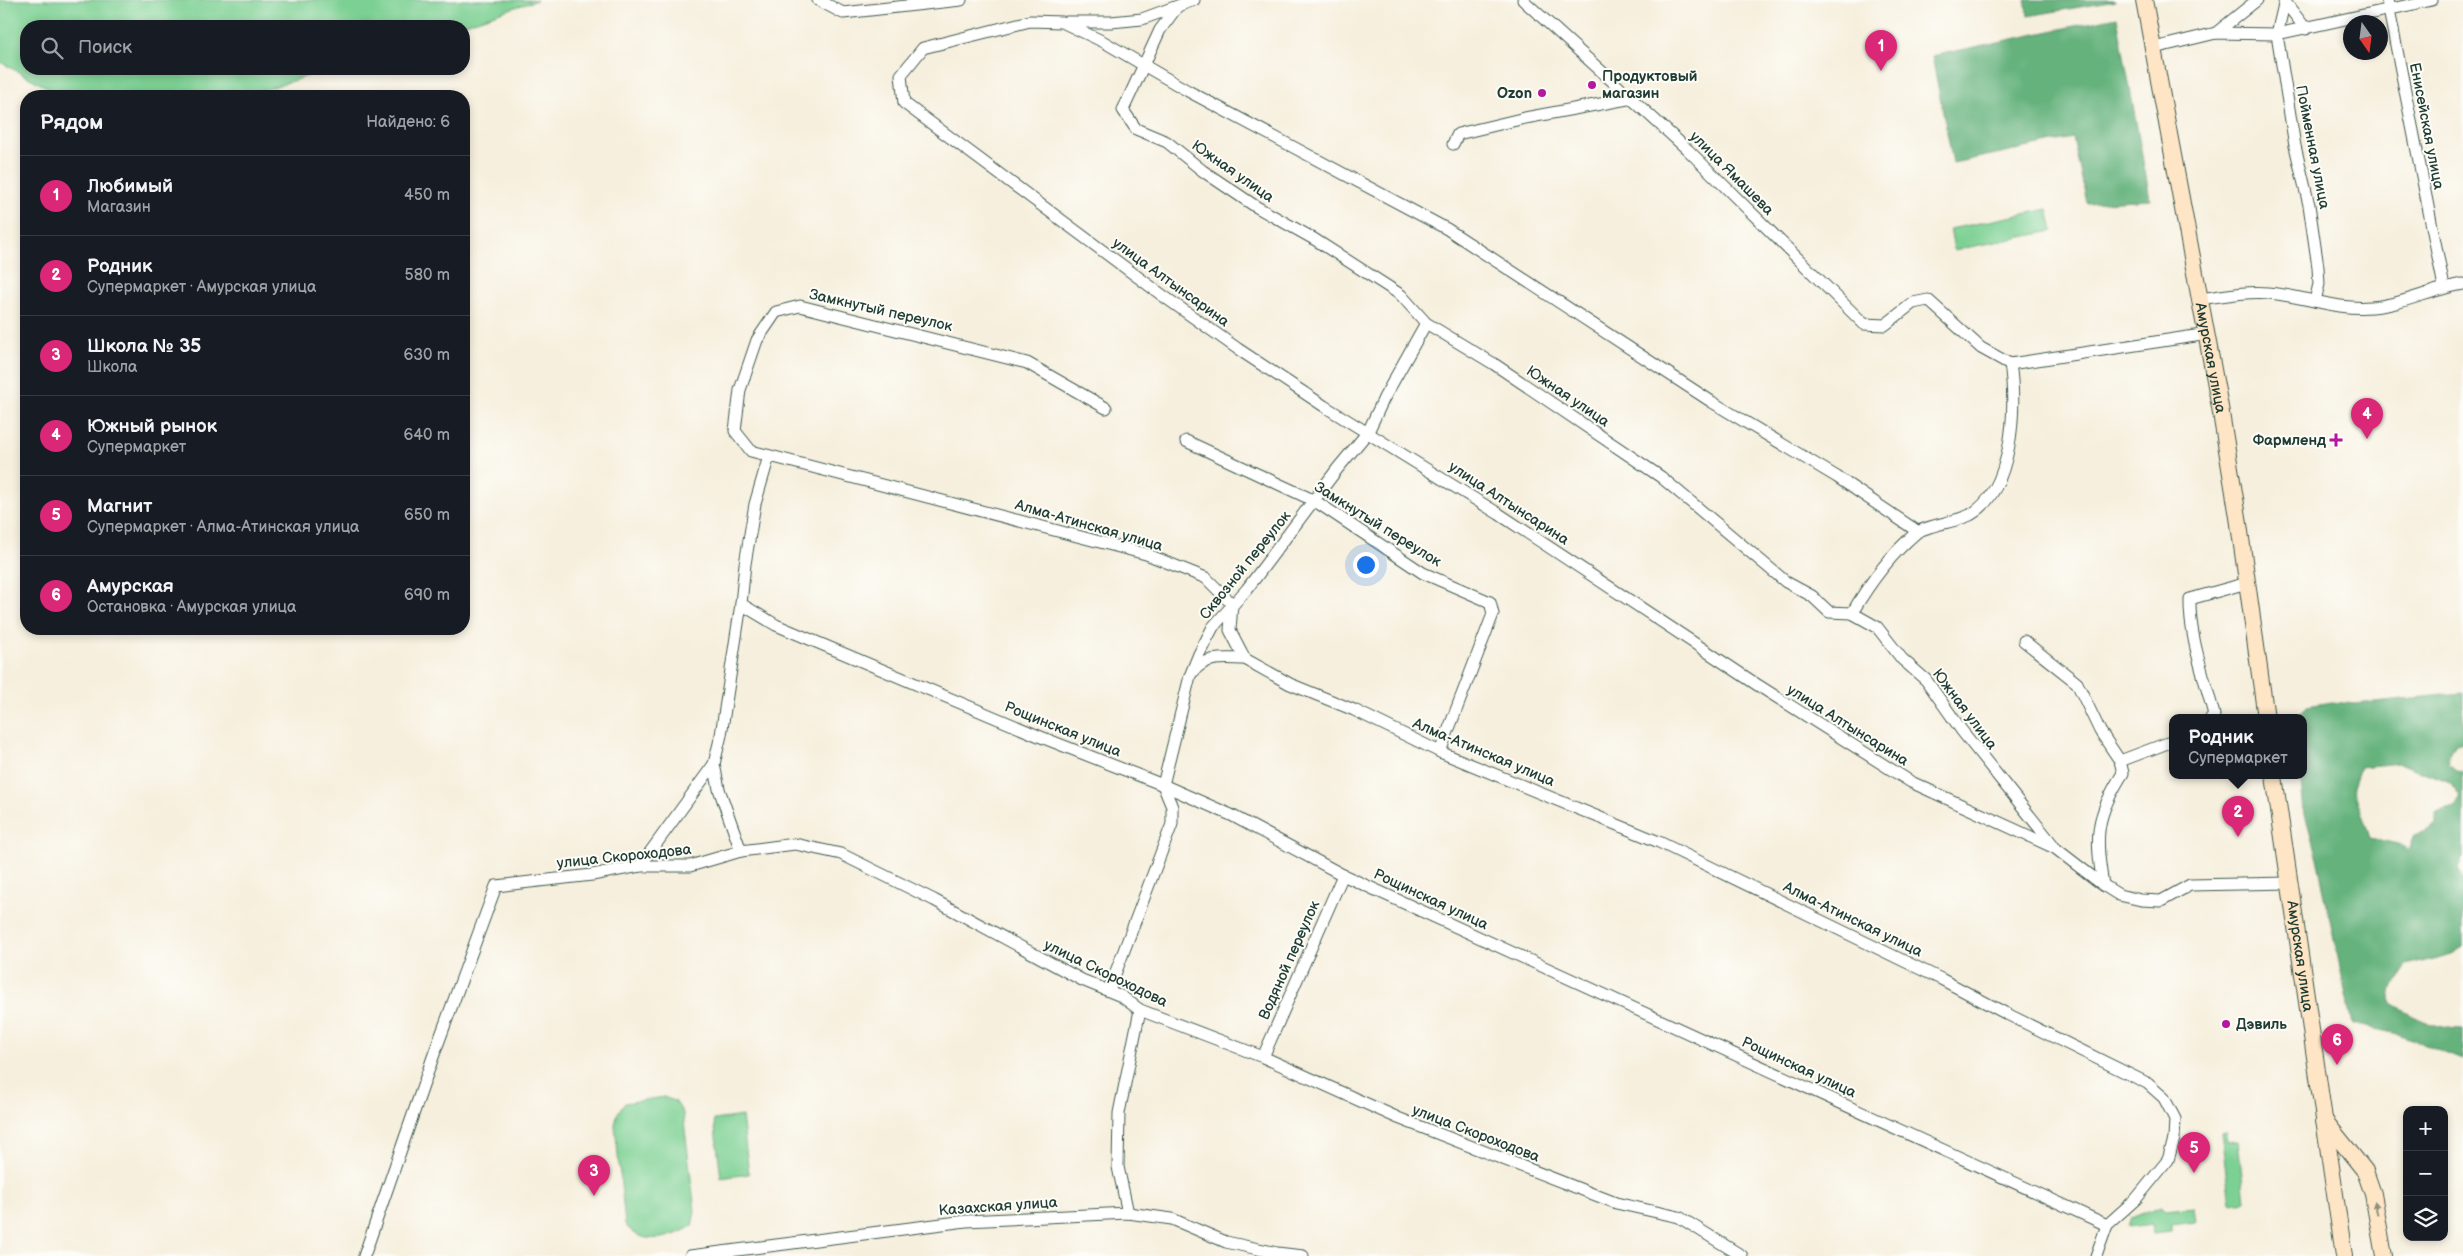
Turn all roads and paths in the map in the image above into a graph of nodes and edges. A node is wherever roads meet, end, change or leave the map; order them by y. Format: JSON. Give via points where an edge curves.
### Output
{"nodes":[{"id":1,"x":818,"y":0,"type":"edge"},
{"id":2,"x":962,"y":0,"type":"edge"},
{"id":3,"x":1194,"y":0,"type":"edge"},
{"id":4,"x":1523,"y":0,"type":"edge"},
{"id":5,"x":2144,"y":0,"type":"edge"},
{"id":6,"x":2257,"y":0,"type":"edge"},
{"id":7,"x":2432,"y":0,"type":"edge"},
{"id":8,"x":2285,"y":1,"type":"edge"},
{"id":9,"x":2388,"y":6,"type":"edge"},
{"id":10,"x":1177,"y":7,"type":"junction"},
{"id":11,"x":1062,"y":22,"type":"junction"},
{"id":12,"x":2306,"y":29,"type":"junction"},
{"id":13,"x":2216,"y":33,"type":"junction"},
{"id":14,"x":2277,"y":34,"type":"junction"},
{"id":15,"x":2154,"y":48,"type":"junction"},
{"id":16,"x":1144,"y":66,"type":"junction"},
{"id":17,"x":1633,"y":98,"type":"junction"},
{"id":18,"x":1453,"y":144,"type":"dead end"},
{"id":19,"x":2463,"y":284,"type":"edge"},
{"id":20,"x":2444,"y":287,"type":"junction"},
{"id":21,"x":2201,"y":299,"type":"junction"},
{"id":22,"x":2315,"y":301,"type":"junction"},
{"id":23,"x":1426,"y":323,"type":"junction"},
{"id":24,"x":2208,"y":334,"type":"junction"},
{"id":25,"x":2010,"y":364,"type":"junction"},
{"id":26,"x":1106,"y":408,"type":"dead end"},
{"id":27,"x":1368,"y":432,"type":"junction"},
{"id":28,"x":1186,"y":441,"type":"dead end"},
{"id":29,"x":769,"y":456,"type":"junction"},
{"id":30,"x":1315,"y":501,"type":"junction"},
{"id":31,"x":1917,"y":531,"type":"junction"},
{"id":32,"x":2247,"y":584,"type":"junction"},
{"id":33,"x":741,"y":604,"type":"junction"},
{"id":34,"x":1232,"y":604,"type":"junction"},
{"id":35,"x":1852,"y":613,"type":"junction"},
{"id":36,"x":2024,"y":641,"type":"dead end"},
{"id":37,"x":1245,"y":659,"type":"junction"},
{"id":38,"x":1190,"y":676,"type":"junction"},
{"id":39,"x":2214,"y":714,"type":"edge"},
{"id":40,"x":2265,"y":714,"type":"edge"},
{"id":41,"x":2169,"y":743,"type":"edge"},
{"id":42,"x":1440,"y":752,"type":"junction"},
{"id":43,"x":2120,"y":761,"type":"junction"},
{"id":44,"x":714,"y":764,"type":"junction"},
{"id":45,"x":2274,"y":779,"type":"edge"},
{"id":46,"x":1163,"y":785,"type":"junction"},
{"id":47,"x":2055,"y":848,"type":"junction"},
{"id":48,"x":741,"y":851,"type":"junction"},
{"id":49,"x":640,"y":866,"type":"junction"},
{"id":50,"x":1343,"y":875,"type":"junction"},
{"id":51,"x":2290,"y":883,"type":"junction"},
{"id":52,"x":2103,"y":885,"type":"junction"},
{"id":53,"x":1109,"y":990,"type":"junction"},
{"id":54,"x":1140,"y":1010,"type":"junction"},
{"id":55,"x":1263,"y":1057,"type":"junction"},
{"id":56,"x":2323,"y":1118,"type":"junction"},
{"id":57,"x":1128,"y":1213,"type":"junction"},
{"id":58,"x":2107,"y":1225,"type":"junction"},
{"id":59,"x":364,"y":1256,"type":"edge"},
{"id":60,"x":690,"y":1256,"type":"edge"},
{"id":61,"x":1303,"y":1256,"type":"edge"},
{"id":62,"x":1742,"y":1256,"type":"edge"},
{"id":63,"x":2096,"y":1256,"type":"edge"},
{"id":64,"x":2344,"y":1256,"type":"edge"},
{"id":65,"x":2384,"y":1256,"type":"edge"}],
"edges":[{"from":1,"to":2,"type":"street","via":[[843,13]]},
{"from":3,"to":10,"type":"street"},
{"from":4,"to":17,"type":"street","name":"улица Ямашева"},
{"from":5,"to":15,"type":"street","name":"Амурская улица"},
{"from":6,"to":13,"type":"street"},
{"from":7,"to":9,"type":"street"},
{"from":8,"to":12,"type":"street"},
{"from":8,"to":14,"type":"street","name":"Пойменная улица"},
{"from":9,"to":12,"type":"street"},
{"from":9,"to":20,"type":"street","name":"Енисейская улица"},
{"from":10,"to":11,"type":"street","via":[[1142,19]]},
{"from":10,"to":16,"type":"street","via":[[1160,30]]},
{"from":11,"to":16,"type":"street"},
{"from":11,"to":27,"type":"street","name":"улица Алтынсарина","via":[[1030,21],[923,48],[901,74],[904,103],[1177,306],[1324,406]]},
{"from":12,"to":14,"type":"street"},
{"from":13,"to":14,"type":"street"},
{"from":13,"to":15,"type":"street"},
{"from":14,"to":22,"type":"street","name":"Пойменная улица","via":[[2317,258],[2319,284]]},
{"from":15,"to":21,"type":"street","name":"Амурская улица"},
{"from":16,"to":23,"type":"street","name":"Южная улица","via":[[1123,110],[1136,129],[1167,142],[1203,171],[1256,206],[1314,239],[1401,296]]},
{"from":16,"to":31,"type":"street","via":[[1447,229]]},
{"from":17,"to":18,"type":"street","via":[[1458,134]]},
{"from":17,"to":25,"type":"street","name":"улица Ямашева","via":[[1864,324],[1886,324],[1914,303],[1928,300],[1981,348]]},
{"from":19,"to":20,"type":"street"},
{"from":20,"to":22,"type":"street","via":[[2372,307],[2336,307]]},
{"from":21,"to":22,"type":"street","via":[[2249,293]]},
{"from":21,"to":24,"type":"street","name":"Амурская улица"},
{"from":23,"to":27,"type":"street","name":"Сквозной переулок"},
{"from":23,"to":35,"type":"street","name":"Южная улица","via":[[1494,364],[1661,477],[1786,582],[1812,596],[1829,612]]},
{"from":24,"to":25,"type":"street"},
{"from":24,"to":32,"type":"street","name":"Амурская улица"},
{"from":25,"to":31,"type":"street","via":[[2013,416],[2003,470],[1990,497],[1971,514],[1948,524]]},
{"from":26,"to":29,"type":"street","name":"Замкнутый переулок","via":[[1027,363],[800,306],[776,312],[757,340],[740,390],[735,431],[751,451]]},
{"from":27,"to":30,"type":"street","name":"Сквозной переулок"},
{"from":27,"to":47,"type":"street","name":"улица Алтынсарина","via":[[1500,514],[1756,684],[1911,782]]},
{"from":28,"to":30,"type":"street","name":"Замкнутый переулок"},
{"from":29,"to":33,"type":"street","via":[[755,504]]},
{"from":29,"to":34,"type":"street","name":"Алма-Атинская улица","via":[[1146,554],[1206,578]]},
{"from":30,"to":34,"type":"street","name":"Сквозной переулок"},
{"from":30,"to":42,"type":"street","name":"Замкнутый переулок","via":[[1423,573],[1490,602],[1493,614]]},
{"from":31,"to":35,"type":"street","via":[[1871,581]]},
{"from":32,"to":39,"type":"street","via":[[2190,599],[2189,620]]},
{"from":32,"to":40,"type":"street","name":"Амурская улица"},
{"from":33,"to":44,"type":"street"},
{"from":33,"to":46,"type":"street","name":"Рощинская улица","via":[[776,625]]},
{"from":34,"to":37,"type":"street","via":[[1230,630]]},
{"from":34,"to":38,"type":"street","name":"Сквозной переулок","via":[[1213,627]]},
{"from":35,"to":47,"type":"street","name":"Южная улица","via":[[1877,627],[1902,659],[1926,680],[1962,731]]},
{"from":36,"to":43,"type":"street","via":[[2077,683],[2100,732]]},
{"from":37,"to":38,"type":"street","via":[[1210,659],[1201,663]]},
{"from":37,"to":42,"type":"street","name":"Алма-Атинская улица","via":[[1290,684],[1354,710]]},
{"from":38,"to":46,"type":"street","name":"Сквозной переулок"},
{"from":41,"to":43,"type":"street"},
{"from":42,"to":58,"type":"street","name":"Алма-Атинская улица","via":[[1659,842],[1941,978],[2005,1014],[2147,1083],[2164,1098],[2175,1118],[2174,1139],[2168,1160],[2156,1178]]},
{"from":43,"to":52,"type":"street","via":[[2123,773],[2104,805],[2097,831]]},
{"from":44,"to":48,"type":"street","via":[[719,789]]},
{"from":44,"to":49,"type":"street"},
{"from":45,"to":51,"type":"street","name":"Амурская улица"},
{"from":46,"to":50,"type":"street","name":"Рощинская улица","via":[[1231,815]]},
{"from":46,"to":53,"type":"street","via":[[1172,807],[1172,824]]},
{"from":47,"to":52,"type":"street","name":"улица Алтынсарина"},
{"from":48,"to":49,"type":"street","name":"улица Скороходова","via":[[690,866]]},
{"from":48,"to":53,"type":"street","name":"улица Скороходова","via":[[795,844],[841,854],[1082,980]]},
{"from":49,"to":59,"type":"street","name":"улица Скороходова","via":[[592,876],[496,886]]},
{"from":50,"to":55,"type":"street","name":"Водяной переулок"},
{"from":50,"to":58,"type":"street","name":"Рощинская улица"},
{"from":51,"to":52,"type":"street","name":"улица Алтынсарина","via":[[2190,885],[2161,901],[2119,895]]},
{"from":51,"to":56,"type":"street","name":"Амурская улица"},
{"from":53,"to":54,"type":"street","name":"улица Скороходова"},
{"from":54,"to":55,"type":"street","name":"улица Скороходова"},
{"from":54,"to":57,"type":"street","via":[[1119,1113],[1118,1167]]},
{"from":55,"to":62,"type":"street","name":"улица Скороходова","via":[[1398,1118],[1607,1200],[1679,1217]]},
{"from":56,"to":64,"type":"street","name":"Амурская улица"},
{"from":65,"to":56,"type":"street","one_way":true,"via":[[2373,1194],[2365,1171]]},
{"from":57,"to":60,"type":"street","name":"Казахская улица","via":[[966,1222]]},
{"from":57,"to":61,"type":"street","name":"Казахская улица","via":[[1172,1220],[1226,1242]]},
{"from":58,"to":63,"type":"street"}]}
